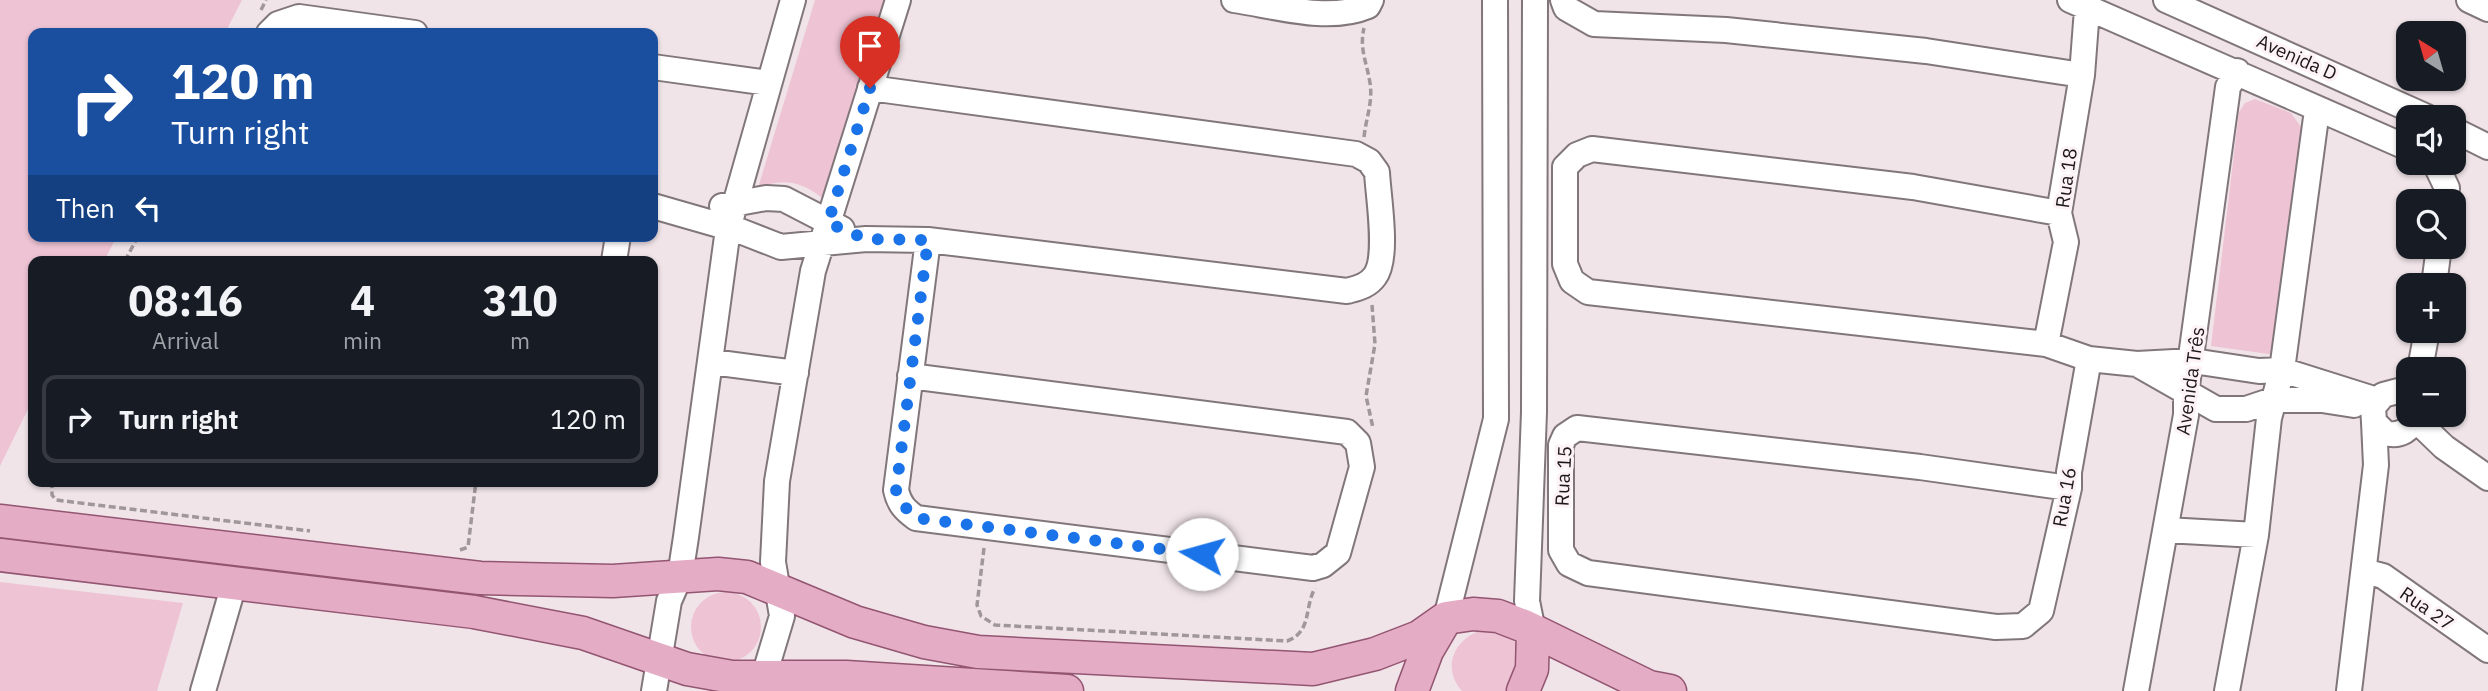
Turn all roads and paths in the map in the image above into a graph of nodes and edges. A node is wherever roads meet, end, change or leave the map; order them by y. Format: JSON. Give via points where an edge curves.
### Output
{"nodes":[{"id":1,"x":793,"y":0,"type":"edge"},
{"id":2,"x":898,"y":0,"type":"edge"},
{"id":3,"x":1234,"y":0,"type":"edge"},
{"id":4,"x":1371,"y":0,"type":"edge"},
{"id":5,"x":1496,"y":0,"type":"edge"},
{"id":6,"x":1535,"y":0,"type":"edge"},
{"id":7,"x":1563,"y":0,"type":"edge"},
{"id":8,"x":2165,"y":0,"type":"edge"},
{"id":9,"x":2469,"y":0,"type":"edge"},
{"id":10,"x":2079,"y":5,"type":"edge"},
{"id":11,"x":2488,"y":9,"type":"edge"},
{"id":12,"x":274,"y":28,"type":"edge"},
{"id":13,"x":379,"y":28,"type":"edge"},
{"id":14,"x":658,"y":68,"type":"edge"},
{"id":15,"x":2237,"y":71,"type":"junction"},
{"id":16,"x":2082,"y":75,"type":"junction"},
{"id":17,"x":768,"y":83,"type":"junction"},
{"id":18,"x":870,"y":88,"type":"junction"},
{"id":19,"x":2400,"y":105,"type":"edge"},
{"id":20,"x":2317,"y":110,"type":"junction"},
{"id":21,"x":2466,"y":136,"type":"edge"},
{"id":22,"x":2396,"y":143,"type":"edge"},
{"id":23,"x":2488,"y":147,"type":"edge"},
{"id":24,"x":736,"y":205,"type":"junction"},
{"id":25,"x":665,"y":209,"type":"edge"},
{"id":26,"x":2059,"y":213,"type":"junction"},
{"id":27,"x":728,"y":229,"type":"junction"},
{"id":28,"x":825,"y":234,"type":"junction"},
{"id":29,"x":928,"y":240,"type":"junction"},
{"id":30,"x":2046,"y":344,"type":"junction"},
{"id":31,"x":2089,"y":359,"type":"junction"},
{"id":32,"x":2193,"y":361,"type":"junction"},
{"id":33,"x":712,"y":362,"type":"junction"},
{"id":34,"x":2137,"y":364,"type":"junction"},
{"id":35,"x":2282,"y":370,"type":"junction"},
{"id":36,"x":796,"y":373,"type":"junction"},
{"id":37,"x":910,"y":376,"type":"junction"},
{"id":38,"x":2186,"y":393,"type":"junction"},
{"id":39,"x":2273,"y":400,"type":"junction"},
{"id":40,"x":2396,"y":410,"type":"edge"},
{"id":41,"x":2418,"y":427,"type":"edge"},
{"id":42,"x":2488,"y":478,"type":"edge"},
{"id":43,"x":52,"y":487,"type":"edge"},
{"id":44,"x":475,"y":487,"type":"edge"},
{"id":45,"x":2068,"y":488,"type":"junction"},
{"id":46,"x":0,"y":521,"type":"edge"},
{"id":47,"x":2166,"y":530,"type":"junction"},
{"id":48,"x":318,"y":533,"type":"dead end"},
{"id":49,"x":2256,"y":535,"type":"junction"},
{"id":50,"x":447,"y":549,"type":"dead end"},
{"id":51,"x":0,"y":555,"type":"edge"},
{"id":52,"x":2364,"y":571,"type":"junction"},
{"id":53,"x":680,"y":576,"type":"junction"},
{"id":54,"x":234,"y":584,"type":"junction"},
{"id":55,"x":778,"y":590,"type":"junction"},
{"id":56,"x":1446,"y":618,"type":"junction"},
{"id":57,"x":2023,"y":626,"type":"joint"},
{"id":58,"x":1533,"y":631,"type":"junction"},
{"id":59,"x":2488,"y":650,"type":"edge"},
{"id":60,"x":659,"y":659,"type":"junction"},
{"id":61,"x":759,"y":683,"type":"edge"},
{"id":62,"x":203,"y":691,"type":"edge"},
{"id":63,"x":654,"y":691,"type":"edge"},
{"id":64,"x":1067,"y":691,"type":"edge"},
{"id":65,"x":1412,"y":691,"type":"edge"},
{"id":66,"x":1439,"y":691,"type":"edge"},
{"id":67,"x":1523,"y":691,"type":"edge"},
{"id":68,"x":1670,"y":691,"type":"edge"},
{"id":69,"x":2136,"y":691,"type":"edge"},
{"id":70,"x":2227,"y":691,"type":"edge"},
{"id":71,"x":2349,"y":691,"type":"edge"}],
"edges":[{"from":1,"to":17,"type":"street"},
{"from":2,"to":18,"type":"street"},
{"from":3,"to":4,"type":"street","via":[[1333,14],[1353,12]]},
{"from":5,"to":56,"type":"street","via":[[1496,419]]},
{"from":6,"to":58,"type":"street","via":[[1534,412],[1527,601]]},
{"from":7,"to":16,"type":"street","via":[[1566,8],[1594,24],[1726,30],[1873,45]]},
{"from":8,"to":19,"type":"street","name":"Avenida D"},
{"from":9,"to":11,"type":"street"},
{"from":10,"to":15,"type":"street"},
{"from":10,"to":16,"type":"street","name":"Rua 18"},
{"from":12,"to":13,"type":"street","via":[[299,17]]},
{"from":14,"to":17,"type":"street"},
{"from":15,"to":20,"type":"street"},
{"from":15,"to":32,"type":"street","name":"Avenida Três","via":[[2228,87]]},
{"from":16,"to":26,"type":"street","name":"Rua 18"},
{"from":17,"to":24,"type":"street"},
{"from":18,"to":28,"type":"street"},
{"from":18,"to":29,"type":"street","via":[[1356,153],[1377,172],[1382,258],[1376,275],[1363,287],[1347,291]]},
{"from":20,"to":22,"type":"street"},
{"from":20,"to":35,"type":"street"},
{"from":21,"to":23,"type":"street"},
{"from":24,"to":25,"type":"street"},
{"from":24,"to":27,"type":"street"},
{"from":24,"to":28,"type":"street","via":[[784,199]]},
{"from":25,"to":27,"type":"street"},
{"from":26,"to":30,"type":"street","name":"Rua 18","via":[[2066,242]]},
{"from":26,"to":30,"type":"street","via":[[1913,187],[1592,149],[1565,167],[1565,264],[1572,281],[1588,292]]},
{"from":27,"to":28,"type":"street","via":[[780,247]]},
{"from":27,"to":33,"type":"street"},
{"from":28,"to":29,"type":"street"},
{"from":28,"to":36,"type":"street"},
{"from":29,"to":37,"type":"street"},
{"from":30,"to":31,"type":"street"},
{"from":31,"to":34,"type":"street"},
{"from":31,"to":45,"type":"street","name":"Rua 16"},
{"from":32,"to":34,"type":"street"},
{"from":32,"to":35,"type":"street"},
{"from":32,"to":38,"type":"street","name":"Avenida Três"},
{"from":33,"to":36,"type":"street"},
{"from":33,"to":53,"type":"street"},
{"from":34,"to":38,"type":"street"},
{"from":35,"to":39,"type":"street"},
{"from":35,"to":40,"type":"street"},
{"from":36,"to":55,"type":"street","via":[[777,481],[773,562]]},
{"from":37,"to":37,"type":"street","via":[[1347,432],[1358,443],[1362,467],[1338,553],[1313,568],[916,518],[899,501],[896,491]]},
{"from":38,"to":39,"type":"street","via":[[2216,409],[2246,409]]},
{"from":38,"to":47,"type":"street","name":"Avenida Três"},
{"from":39,"to":40,"type":"street","via":[[2322,400]]},
{"from":39,"to":49,"type":"street"},
{"from":40,"to":52,"type":"street","via":[[2376,465]]},
{"from":41,"to":42,"type":"street"},
{"from":43,"to":48,"type":"path","via":[[55,500]]},
{"from":44,"to":50,"type":"path","via":[[468,547]]},
{"from":45,"to":57,"type":"street","name":"Rua 16","via":[[2041,611]]},
{"from":45,"to":57,"type":"street","name":"Rua 15","via":[[1577,428],[1561,445],[1561,550],[1569,564],[1588,573],[1996,627]]},
{"from":46,"to":53,"type":"main road","via":[[480,578],[613,582]]},
{"from":47,"to":49,"type":"street"},
{"from":47,"to":69,"type":"street","name":"Avenida Três"},
{"from":49,"to":70,"type":"street"},
{"from":51,"to":54,"type":"main road"},
{"from":52,"to":59,"type":"street","name":"Rua 27","via":[[2383,576]]},
{"from":52,"to":71,"type":"street"},
{"from":53,"to":55,"type":"main road","via":[[747,577]]},
{"from":53,"to":60,"type":"street","via":[[669,601]]},
{"from":54,"to":60,"type":"main road","via":[[474,612],[583,633]]},
{"from":54,"to":62,"type":"street"},
{"from":55,"to":56,"type":"main road","via":[[855,622],[978,652],[1313,669],[1386,650],[1419,637]]},
{"from":55,"to":61,"type":"street","via":[[782,616]]},
{"from":56,"to":58,"type":"main road","via":[[1498,616]]},
{"from":56,"to":65,"type":"main road"},
{"from":56,"to":66,"type":"main road","via":[[1434,664]]},
{"from":58,"to":67,"type":"main road","via":[[1532,669]]},
{"from":58,"to":68,"type":"main road","via":[[1649,687]]},
{"from":60,"to":61,"type":"main road"},
{"from":60,"to":63,"type":"street"},
{"from":61,"to":64,"type":"main road","via":[[846,677]]}]}
